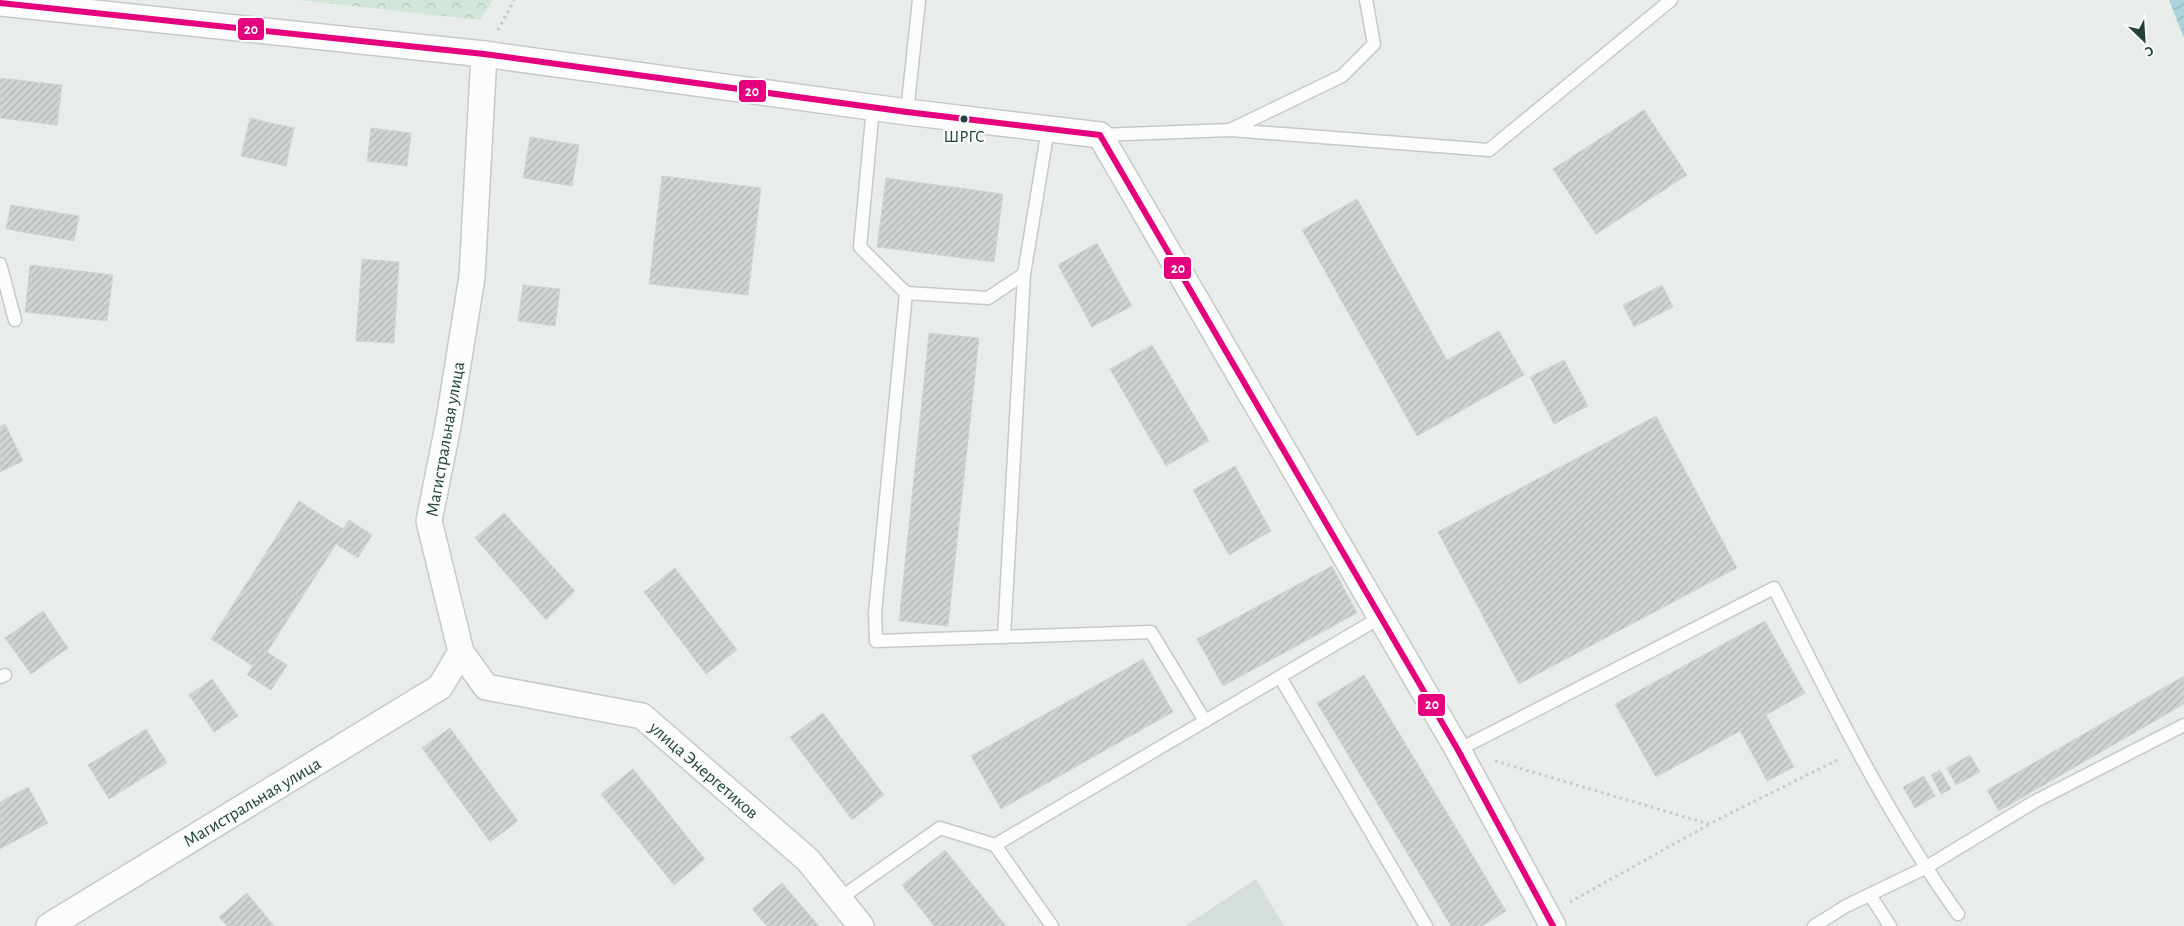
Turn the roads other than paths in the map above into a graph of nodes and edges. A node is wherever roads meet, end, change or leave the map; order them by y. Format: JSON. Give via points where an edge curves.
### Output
{"nodes":[{"id":1,"x":919,"y":0,"type":"edge"},
{"id":2,"x":1366,"y":0,"type":"edge"},
{"id":3,"x":1671,"y":0,"type":"edge"},
{"id":4,"x":0,"y":3,"type":"edge"},
{"id":5,"x":484,"y":54,"type":"junction"},
{"id":6,"x":873,"y":107,"type":"junction"},
{"id":7,"x":907,"y":112,"type":"junction"},
{"id":8,"x":1048,"y":129,"type":"junction"},
{"id":9,"x":1230,"y":130,"type":"junction"},
{"id":10,"x":1100,"y":135,"type":"junction"},
{"id":11,"x":0,"y":264,"type":"edge"},
{"id":12,"x":1024,"y":274,"type":"junction"},
{"id":13,"x":906,"y":293,"type":"junction"},
{"id":14,"x":15,"y":320,"type":"dead end"},
{"id":15,"x":1381,"y":617,"type":"junction"},
{"id":16,"x":1004,"y":637,"type":"junction"},
{"id":17,"x":461,"y":652,"type":"junction"},
{"id":18,"x":1280,"y":677,"type":"junction"},
{"id":19,"x":1206,"y":721,"type":"junction"},
{"id":20,"x":2184,"y":725,"type":"edge"},
{"id":21,"x":1458,"y":750,"type":"junction"},
{"id":22,"x":995,"y":845,"type":"junction"},
{"id":23,"x":1925,"y":868,"type":"junction"},
{"id":24,"x":1870,"y":895,"type":"junction"},
{"id":25,"x":839,"y":899,"type":"junction"},
{"id":26,"x":1958,"y":914,"type":"dead end"},
{"id":27,"x":1550,"y":920,"type":"edge"},
{"id":28,"x":49,"y":926,"type":"edge"},
{"id":29,"x":861,"y":926,"type":"edge"},
{"id":30,"x":1052,"y":926,"type":"edge"},
{"id":31,"x":1426,"y":926,"type":"edge"},
{"id":32,"x":1814,"y":926,"type":"edge"},
{"id":33,"x":1890,"y":926,"type":"edge"}],
"edges":[{"from":1,"to":7,"type":"lane"},
{"from":2,"to":9,"type":"lane","via":[[1374,44],[1342,76]]},
{"from":3,"to":9,"type":"lane","via":[[1489,150]]},
{"from":4,"to":5,"type":"street"},
{"from":5,"to":6,"type":"street"},
{"from":5,"to":17,"type":"street","name":"Магистральная улица","via":[[472,277],[429,521]]},
{"from":6,"to":7,"type":"street"},
{"from":6,"to":13,"type":"lane","via":[[860,247]]},
{"from":7,"to":8,"type":"street"},
{"from":8,"to":10,"type":"street"},
{"from":8,"to":12,"type":"lane"},
{"from":9,"to":10,"type":"lane"},
{"from":10,"to":15,"type":"street"},
{"from":11,"to":14,"type":"lane"},
{"from":12,"to":13,"type":"lane","via":[[988,298]]},
{"from":12,"to":16,"type":"lane"},
{"from":13,"to":16,"type":"lane","via":[[876,641]]},
{"from":15,"to":18,"type":"lane"},
{"from":15,"to":21,"type":"street"},
{"from":16,"to":19,"type":"lane","via":[[1151,632]]},
{"from":17,"to":25,"type":"street","name":"улица Энергетиков","via":[[486,687],[642,716],[808,860]]},
{"from":17,"to":28,"type":"street","name":"Магистральная улица","via":[[440,687]]},
{"from":18,"to":19,"type":"lane"},
{"from":18,"to":31,"type":"lane"},
{"from":19,"to":22,"type":"lane"},
{"from":20,"to":23,"type":"lane","via":[[2034,802]]},
{"from":21,"to":23,"type":"lane","via":[[1774,588],[1856,750]]},
{"from":21,"to":27,"type":"street"},
{"from":22,"to":25,"type":"lane","via":[[940,828]]},
{"from":22,"to":30,"type":"lane"},
{"from":23,"to":24,"type":"lane"},
{"from":23,"to":26,"type":"lane"},
{"from":24,"to":32,"type":"lane"},
{"from":24,"to":33,"type":"lane"},
{"from":25,"to":29,"type":"street","name":"улица Энергетиков"}]}
